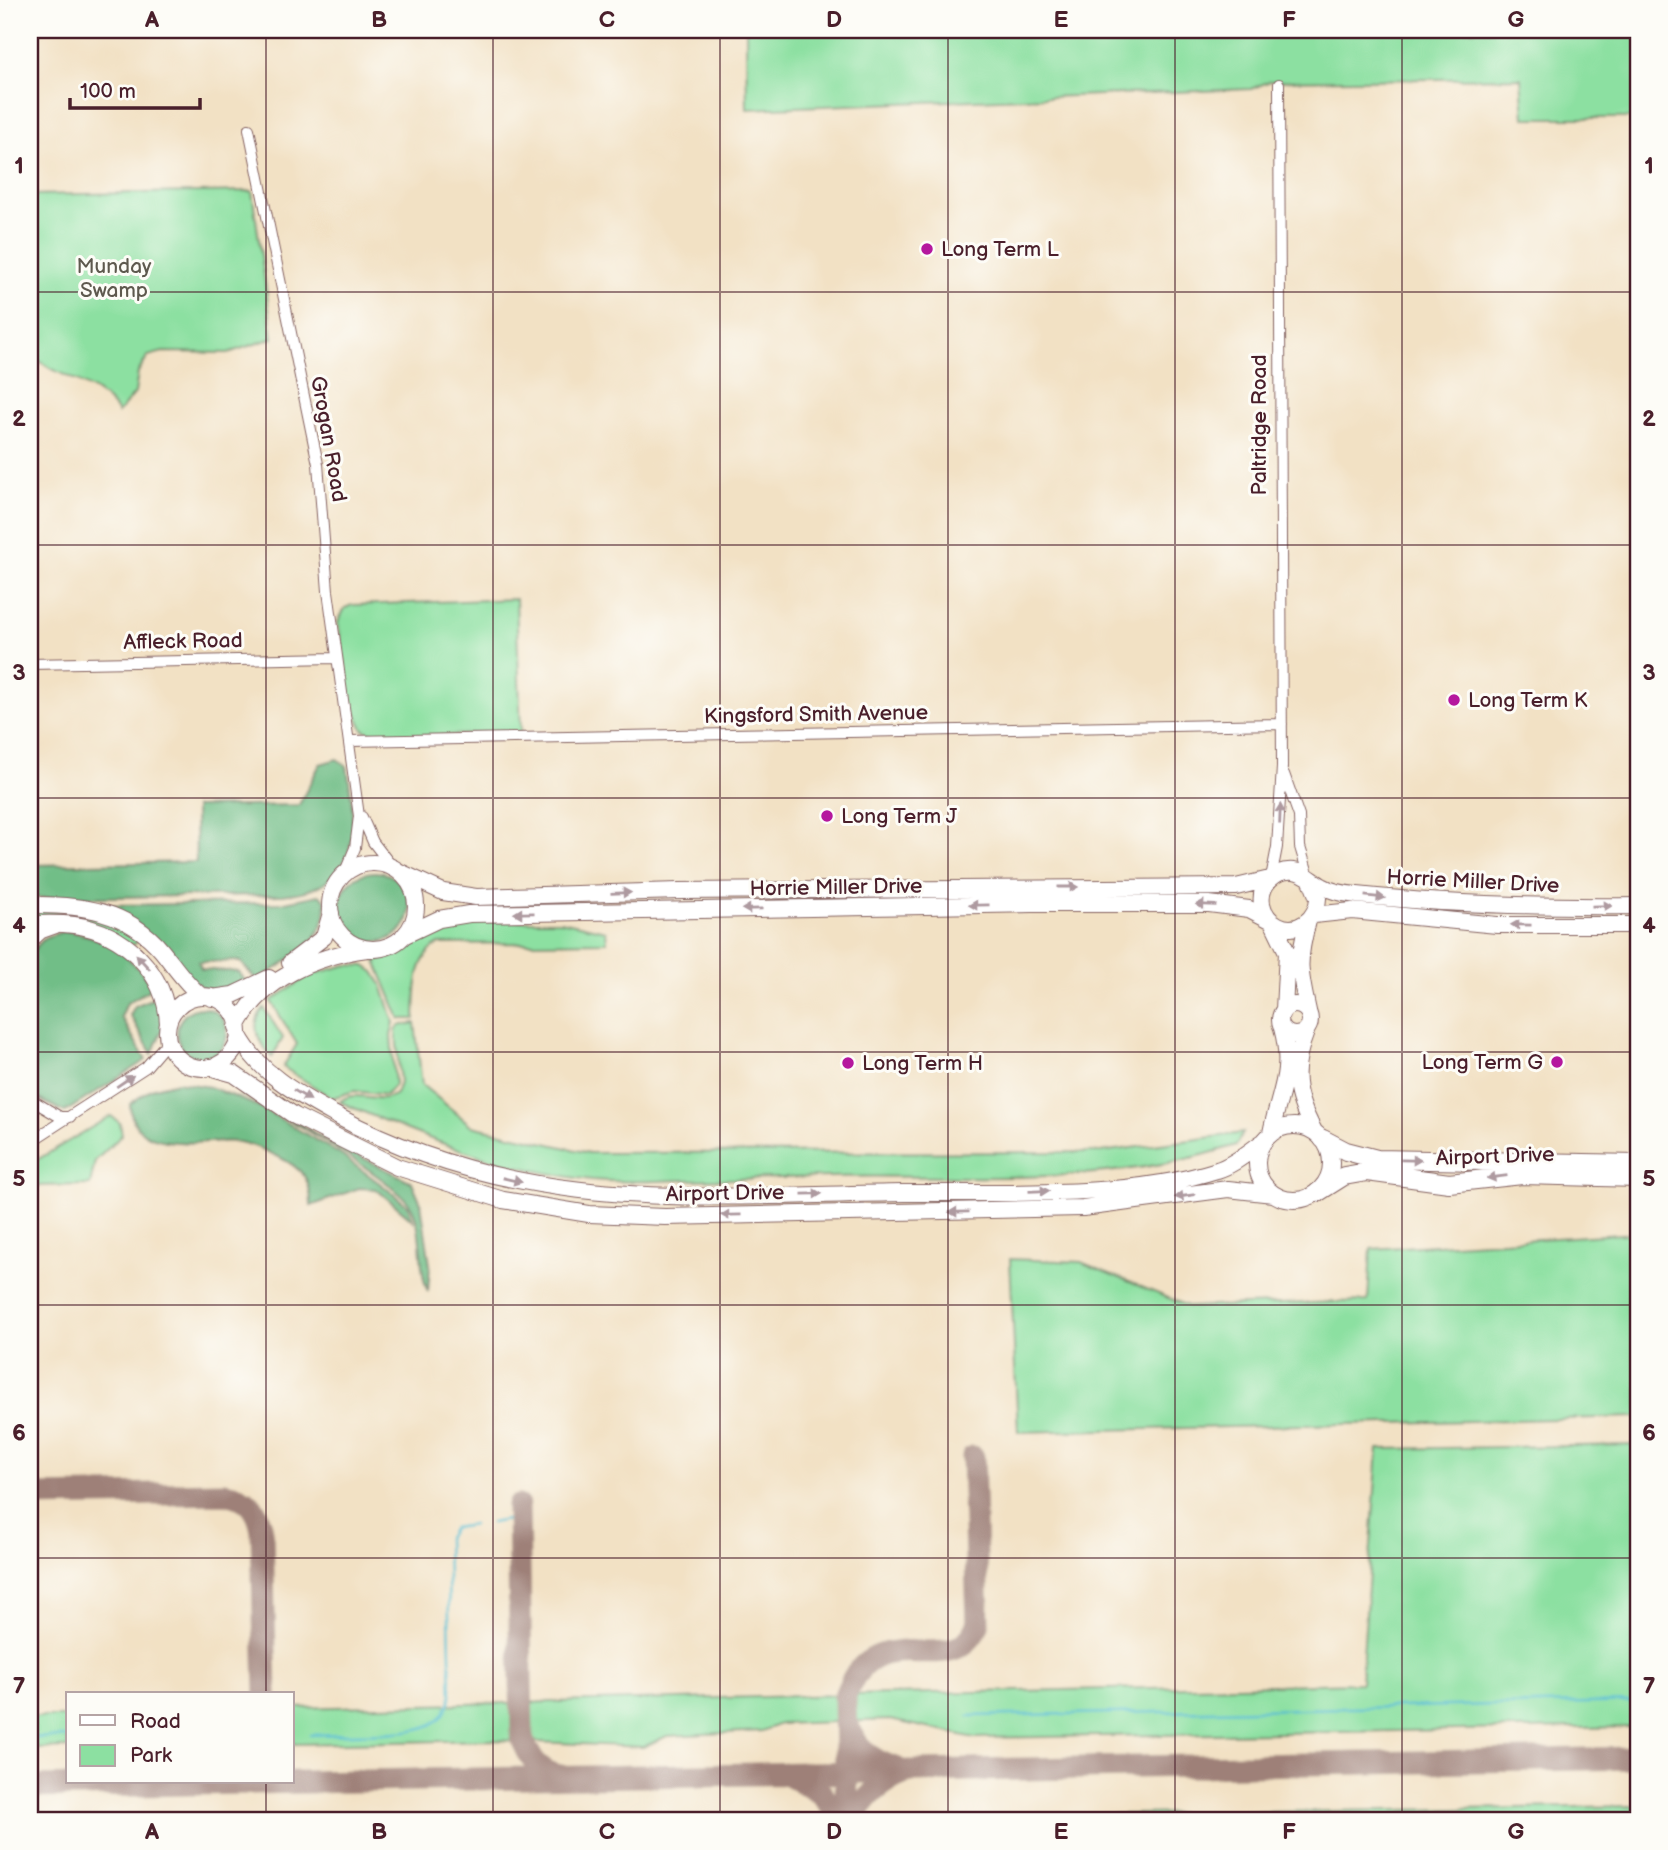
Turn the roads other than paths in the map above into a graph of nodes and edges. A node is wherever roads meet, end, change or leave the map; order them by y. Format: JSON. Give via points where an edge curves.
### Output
{"nodes":[{"id":1,"x":1279,"y":84,"type":"dead end"},
{"id":2,"x":249,"y":129,"type":"dead end"},
{"id":3,"x":336,"y":658,"type":"junction"},
{"id":4,"x":30,"y":664,"type":"edge"},
{"id":5,"x":1282,"y":724,"type":"junction"},
{"id":6,"x":351,"y":741,"type":"junction"},
{"id":7,"x":1282,"y":767,"type":"junction"},
{"id":8,"x":358,"y":800,"type":"junction"},
{"id":9,"x":396,"y":870,"type":"junction"},
{"id":10,"x":344,"y":874,"type":"junction"},
{"id":11,"x":1309,"y":878,"type":"junction"},
{"id":12,"x":1270,"y":879,"type":"junction"},
{"id":13,"x":30,"y":905,"type":"edge"},
{"id":14,"x":1638,"y":906,"type":"edge"},
{"id":15,"x":331,"y":913,"type":"junction"},
{"id":16,"x":1311,"y":918,"type":"junction"},
{"id":17,"x":1272,"y":921,"type":"junction"},
{"id":18,"x":30,"y":924,"type":"edge"},
{"id":19,"x":73,"y":925,"type":"junction"},
{"id":20,"x":1638,"y":925,"type":"edge"},
{"id":21,"x":403,"y":936,"type":"junction"},
{"id":22,"x":30,"y":944,"type":"edge"},
{"id":23,"x":372,"y":948,"type":"junction"},
{"id":24,"x":207,"y":997,"type":"junction"},
{"id":25,"x":1284,"y":1010,"type":"junction"},
{"id":26,"x":1308,"y":1011,"type":"junction"},
{"id":27,"x":1282,"y":1028,"type":"junction"},
{"id":28,"x":167,"y":1029,"type":"junction"},
{"id":29,"x":238,"y":1030,"type":"junction"},
{"id":30,"x":1306,"y":1032,"type":"junction"},
{"id":31,"x":209,"y":1068,"type":"junction"},
{"id":32,"x":30,"y":1099,"type":"edge"},
{"id":33,"x":70,"y":1117,"type":"junction"},
{"id":34,"x":1318,"y":1135,"type":"junction"},
{"id":35,"x":1267,"y":1137,"type":"junction"},
{"id":36,"x":30,"y":1142,"type":"edge"},
{"id":37,"x":1638,"y":1164,"type":"edge"},
{"id":38,"x":1638,"y":1178,"type":"edge"},
{"id":39,"x":1317,"y":1193,"type":"junction"},
{"id":40,"x":1273,"y":1194,"type":"junction"}],
"edges":[{"from":1,"to":5,"type":"street","name":"Paltridge Road"},
{"from":2,"to":3,"type":"street","name":"Grogan Road","via":[[316,454]]},
{"from":3,"to":4,"type":"street","name":"Affleck Road"},
{"from":3,"to":6,"type":"street","name":"Grogan Road"},
{"from":5,"to":6,"type":"street","name":"Kingsford Smith Avenue"},
{"from":5,"to":7,"type":"street","name":"Paltridge Road"},
{"from":6,"to":8,"type":"street","name":"Grogan Road"},
{"from":7,"to":11,"type":"street","name":"Paltridge Road","via":[[1299,817],[1300,847]]},
{"from":12,"to":7,"type":"street","name":"Paltridge Road","one_way":true,"via":[[1278,847]]},
{"from":8,"to":9,"type":"street","name":"Grogan Road","via":[[369,834]]},
{"from":8,"to":10,"type":"street","name":"Grogan Road","via":[[357,842]]},
{"from":9,"to":10,"type":"main road","via":[[373,863]]},
{"from":9,"to":12,"type":"main road","name":"Horrie Miller Drive","one_way":true,"via":[[443,892],[476,897],[1236,887]]},
{"from":9,"to":21,"type":"main road","via":[[414,892],[416,908]]},
{"from":10,"to":15,"type":"main road","via":[[334,889]]},
{"from":11,"to":12,"type":"main road","via":[[1294,871]]},
{"from":11,"to":14,"type":"main road","name":"Horrie Miller Drive","one_way":true,"via":[[1338,892],[1394,899]]},
{"from":11,"to":16,"type":"main road","via":[[1318,898]]},
{"from":12,"to":17,"type":"main road","via":[[1262,899]]},
{"from":13,"to":24,"type":"main road","via":[[86,907],[118,918],[149,938]]},
{"from":15,"to":23,"type":"main road","via":[[346,938]]},
{"from":15,"to":24,"type":"main road","via":[[324,937],[272,977],[233,995]]},
{"from":16,"to":17,"type":"main road","via":[[1290,928]]},
{"from":20,"to":16,"type":"main road","name":"Horrie Miller Drive","one_way":true,"via":[[1497,925],[1352,911]]},
{"from":16,"to":26,"type":"main road","via":[[1299,959]]},
{"from":17,"to":21,"type":"main road","name":"Horrie Miller Drive","one_way":true,"via":[[1249,909],[1197,904],[548,912],[448,916]]},
{"from":17,"to":25,"type":"main road","via":[[1287,952]]},
{"from":18,"to":19,"type":"main road"},
{"from":19,"to":22,"type":"street","via":[[43,933]]},
{"from":28,"to":19,"type":"main road","one_way":true,"via":[[161,987],[143,961],[104,934]]},
{"from":21,"to":23,"type":"main road"},
{"from":23,"to":29,"type":"main road","via":[[334,953],[304,966],[257,998]]},
{"from":24,"to":28,"type":"main road","via":[[180,1004]]},
{"from":24,"to":29,"type":"main road","via":[[231,1010]]},
{"from":25,"to":26,"type":"main road","via":[[1296,1005]]},
{"from":25,"to":27,"type":"main road"},
{"from":26,"to":30,"type":"main road","via":[[1311,1019]]},
{"from":27,"to":30,"type":"main road","via":[[1293,1036]]},
{"from":27,"to":35,"type":"main road","via":[[1288,1050],[1286,1079]]},
{"from":28,"to":31,"type":"main road","via":[[176,1056]]},
{"from":33,"to":28,"type":"street","one_way":true,"via":[[146,1067],[164,1046]]},
{"from":29,"to":31,"type":"main road","via":[[230,1056]]},
{"from":29,"to":35,"type":"main road","name":"Airport Drive","one_way":true,"via":[[258,1063],[285,1084],[397,1145],[483,1173],[575,1191],[660,1196],[1112,1188],[1217,1170],[1234,1163]]},
{"from":30,"to":34,"type":"main road","via":[[1297,1056],[1297,1093]]},
{"from":40,"to":31,"type":"main road","name":"Airport Drive","one_way":true,"via":[[1228,1189],[1128,1204],[1003,1210],[665,1217],[577,1212],[503,1200],[397,1167],[314,1127],[234,1074]]},
{"from":32,"to":33,"type":"street","via":[[60,1117]]},
{"from":33,"to":36,"type":"street"},
{"from":34,"to":35,"type":"main road","via":[[1289,1125]]},
{"from":34,"to":37,"type":"highway","name":"Airport Drive","one_way":true,"via":[[1346,1151],[1377,1159]]},
{"from":34,"to":39,"type":"main road","via":[[1330,1152],[1331,1167]]},
{"from":35,"to":40,"type":"main road","via":[[1257,1155],[1257,1170]]},
{"from":38,"to":39,"type":"highway","name":"Airport Drive","one_way":true,"via":[[1522,1175],[1450,1183],[1367,1172],[1344,1177]]},
{"from":39,"to":40,"type":"main road","via":[[1295,1200]]}]}
